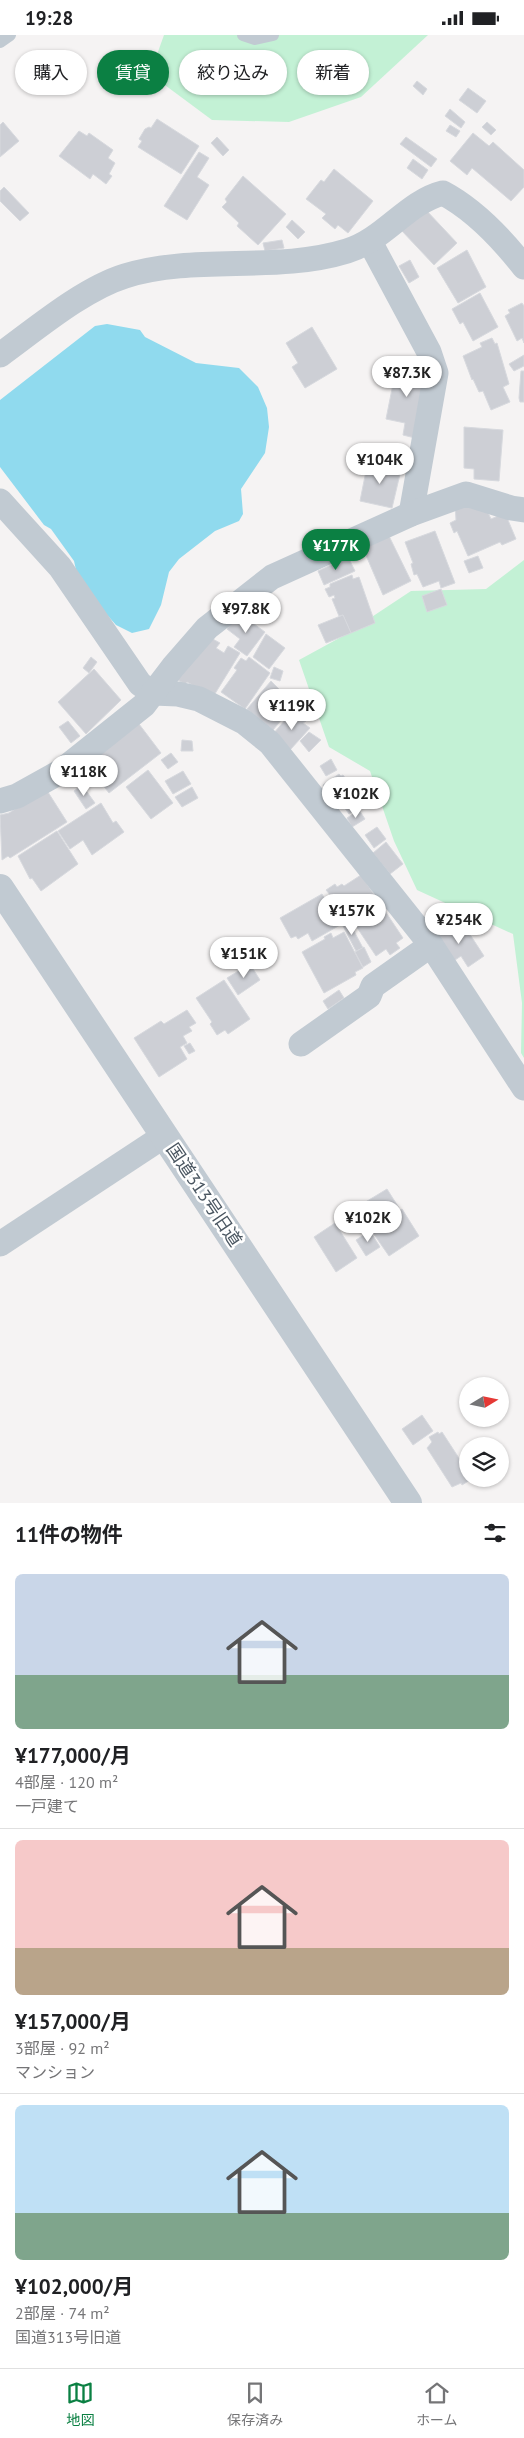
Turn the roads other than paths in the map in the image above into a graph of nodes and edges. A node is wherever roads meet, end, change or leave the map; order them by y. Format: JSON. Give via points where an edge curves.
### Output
{"nodes":[{"id":1,"x":10,"y":35,"type":"edge"},
{"id":2,"x":243,"y":35,"type":"edge"},
{"id":3,"x":273,"y":35,"type":"edge"},
{"id":4,"x":0,"y":42,"type":"edge"},
{"id":5,"x":370,"y":242,"type":"junction"},
{"id":6,"x":524,"y":267,"type":"edge"},
{"id":7,"x":0,"y":355,"type":"edge"},
{"id":8,"x":0,"y":501,"type":"edge"},
{"id":9,"x":524,"y":510,"type":"edge"},
{"id":10,"x":411,"y":514,"type":"junction"},
{"id":11,"x":153,"y":693,"type":"junction"},
{"id":12,"x":0,"y":801,"type":"edge"},
{"id":13,"x":0,"y":888,"type":"edge"},
{"id":14,"x":431,"y":945,"type":"junction"},
{"id":15,"x":301,"y":1044,"type":"dead end"},
{"id":16,"x":524,"y":1088,"type":"edge"},
{"id":17,"x":164,"y":1136,"type":"junction"},
{"id":18,"x":0,"y":1245,"type":"edge"},
{"id":19,"x":408,"y":1503,"type":"edge"}],
"edges":[{"from":1,"to":4,"type":"lane"},
{"from":2,"to":3,"type":"lane","via":[[255,39]]},
{"from":5,"to":6,"type":"street","via":[[430,196],[444,193],[481,220]]},
{"from":5,"to":7,"type":"street","via":[[348,251],[314,258],[159,269],[125,276],[96,288]]},
{"from":5,"to":10,"type":"street","via":[[429,353],[436,373]]},
{"from":8,"to":11,"type":"street","via":[[60,567],[140,684]]},
{"from":9,"to":10,"type":"street","via":[[466,494]]},
{"from":10,"to":11,"type":"street","via":[[272,577],[207,628]]},
{"from":11,"to":12,"type":"street","via":[[144,705],[60,772],[17,796]]},
{"from":11,"to":14,"type":"street","via":[[199,699],[244,722],[270,743]]},
{"from":13,"to":17,"type":"street","name":"国道313号旧道"},
{"from":14,"to":15,"type":"street","via":[[373,985],[369,995]]},
{"from":14,"to":16,"type":"street"},
{"from":17,"to":18,"type":"street"},
{"from":17,"to":19,"type":"street","name":"国道313号旧道"}]}
